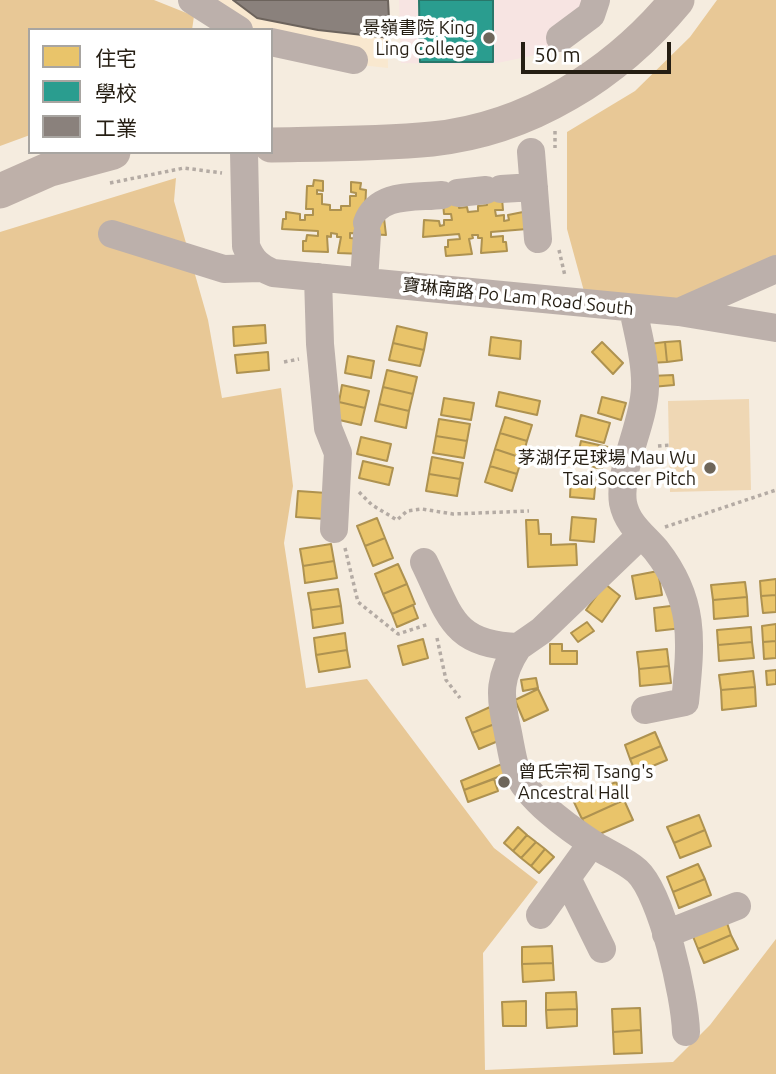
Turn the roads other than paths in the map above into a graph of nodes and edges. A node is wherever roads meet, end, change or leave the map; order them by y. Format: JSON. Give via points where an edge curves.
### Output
{"nodes":[{"id":1,"x":192,"y":0,"type":"edge"},
{"id":2,"x":596,"y":0,"type":"edge"},
{"id":3,"x":677,"y":0,"type":"edge"},
{"id":4,"x":236,"y":28,"type":"edge"},
{"id":5,"x":560,"y":38,"type":"dead end"},
{"id":6,"x":273,"y":42,"type":"edge"},
{"id":7,"x":355,"y":60,"type":"dead end"},
{"id":8,"x":273,"y":145,"type":"edge"},
{"id":9,"x":244,"y":154,"type":"edge"},
{"id":10,"x":543,"y":155,"type":"road end"},
{"id":11,"x":110,"y":168,"type":"edge"},
{"id":12,"x":534,"y":187,"type":"junction"},
{"id":13,"x":0,"y":191,"type":"edge"},
{"id":14,"x":112,"y":234,"type":"dead end"},
{"id":15,"x":548,"y":241,"type":"road end"},
{"id":16,"x":261,"y":268,"type":"junction"},
{"id":17,"x":776,"y":269,"type":"edge"},
{"id":18,"x":318,"y":277,"type":"junction"},
{"id":19,"x":364,"y":281,"type":"junction"},
{"id":20,"x":633,"y":309,"type":"junction"},
{"id":21,"x":679,"y":312,"type":"junction"},
{"id":22,"x":776,"y":328,"type":"edge"},
{"id":23,"x":338,"y":453,"type":"junction"},
{"id":24,"x":356,"y":490,"type":"road end"},
{"id":25,"x":334,"y":528,"type":"road end"},
{"id":26,"x":641,"y":536,"type":"junction"},
{"id":27,"x":424,"y":562,"type":"dead end"},
{"id":28,"x":518,"y":648,"type":"junction"},
{"id":29,"x":645,"y":710,"type":"dead end"},
{"id":30,"x":592,"y":843,"type":"junction"},
{"id":31,"x":567,"y":878,"type":"junction"},
{"id":32,"x":737,"y":906,"type":"dead end"},
{"id":33,"x":540,"y":915,"type":"dead end"},
{"id":34,"x":666,"y":934,"type":"junction"},
{"id":35,"x":602,"y":948,"type":"dead end"},
{"id":36,"x":686,"y":1032,"type":"dead end"}],
"edges":[{"from":1,"to":4,"type":"street"},
{"from":2,"to":5,"type":"street","via":[[591,15]]},
{"from":3,"to":8,"type":"main road","via":[[618,60],[577,89],[532,112],[484,129],[434,139]]},
{"from":6,"to":7,"type":"street"},
{"from":9,"to":16,"type":"street","via":[[246,246]]},
{"from":10,"to":12,"type":"street"},
{"from":11,"to":13,"type":"main road","via":[[50,169]]},
{"from":12,"to":15,"type":"street"},
{"from":12,"to":19,"type":"street","via":[[389,200],[374,211],[367,229]]},
{"from":14,"to":16,"type":"street","name":"寶琳南路 Po Lam Road South","via":[[224,269]]},
{"from":16,"to":18,"type":"street","name":"寶琳南路 Po Lam Road South"},
{"from":17,"to":21,"type":"street"},
{"from":18,"to":19,"type":"street","name":"寶琳南路 Po Lam Road South"},
{"from":18,"to":23,"type":"street","via":[[328,428]]},
{"from":19,"to":20,"type":"street","name":"寶琳南路 Po Lam Road South"},
{"from":20,"to":21,"type":"street","name":"寶琳南路 Po Lam Road South"},
{"from":20,"to":26,"type":"street","via":[[645,388],[622,487],[630,522]]},
{"from":21,"to":22,"type":"street","name":"寶琳南路 Po Lam Road South"},
{"from":23,"to":24,"type":"street"},
{"from":23,"to":25,"type":"street"},
{"from":26,"to":28,"type":"street"},
{"from":26,"to":29,"type":"street","via":[[669,567],[680,590],[691,641],[685,702]]},
{"from":27,"to":28,"type":"street","via":[[442,620],[482,644]]},
{"from":28,"to":30,"type":"street","via":[[503,677],[500,698],[516,770],[537,800]]},
{"from":30,"to":31,"type":"street"},
{"from":30,"to":34,"type":"street","via":[[636,871],[647,885]]},
{"from":31,"to":33,"type":"street"},
{"from":31,"to":35,"type":"street"},
{"from":32,"to":34,"type":"street"},
{"from":34,"to":36,"type":"street","via":[[681,982]]}]}
